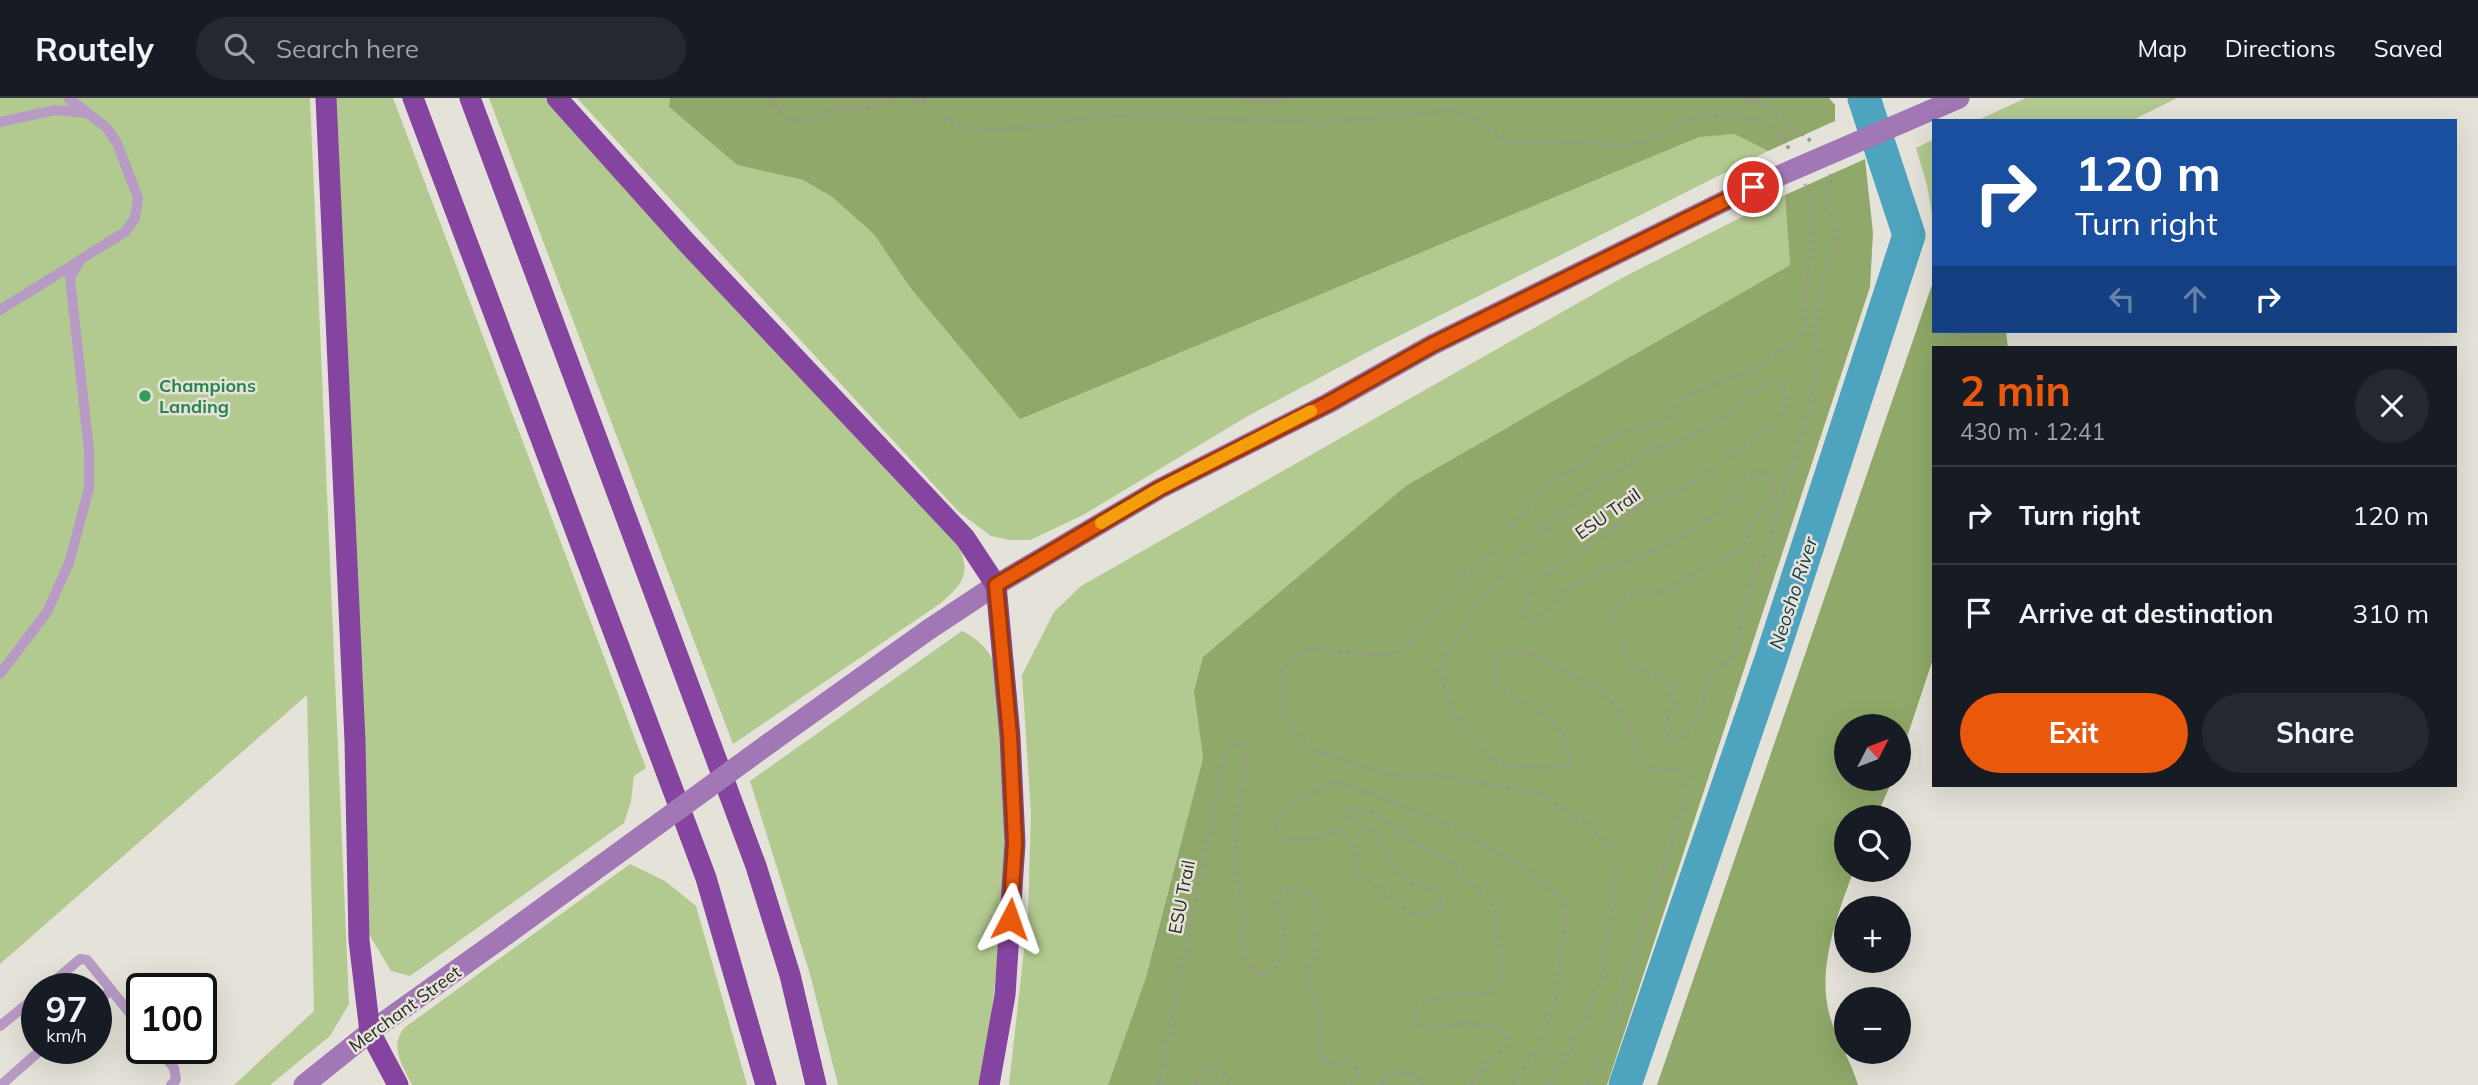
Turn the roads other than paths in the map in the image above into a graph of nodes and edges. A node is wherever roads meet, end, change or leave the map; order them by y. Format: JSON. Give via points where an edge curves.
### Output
{"nodes":[{"id":1,"x":68,"y":98,"type":"edge"},
{"id":2,"x":326,"y":98,"type":"edge"},
{"id":3,"x":414,"y":98,"type":"edge"},
{"id":4,"x":470,"y":98,"type":"edge"},
{"id":5,"x":556,"y":98,"type":"edge"},
{"id":6,"x":1959,"y":98,"type":"edge"},
{"id":7,"x":90,"y":113,"type":"junction"},
{"id":8,"x":0,"y":122,"type":"edge"},
{"id":9,"x":81,"y":259,"type":"junction"},
{"id":10,"x":0,"y":310,"type":"edge"},
{"id":11,"x":996,"y":585,"type":"junction"},
{"id":12,"x":0,"y":674,"type":"edge"},
{"id":13,"x":64,"y":973,"type":"edge"},
{"id":14,"x":97,"y":973,"type":"edge"},
{"id":15,"x":112,"y":991,"type":"edge"},
{"id":16,"x":126,"y":1008,"type":"edge"},
{"id":17,"x":21,"y":1009,"type":"edge"},
{"id":18,"x":0,"y":1027,"type":"edge"},
{"id":19,"x":370,"y":1032,"type":"junction"},
{"id":20,"x":25,"y":1064,"type":"edge"},
{"id":21,"x":171,"y":1064,"type":"edge"},
{"id":22,"x":1,"y":1085,"type":"edge"},
{"id":23,"x":171,"y":1085,"type":"edge"},
{"id":24,"x":304,"y":1085,"type":"edge"},
{"id":25,"x":398,"y":1085,"type":"edge"},
{"id":26,"x":766,"y":1085,"type":"edge"},
{"id":27,"x":816,"y":1085,"type":"edge"},
{"id":28,"x":989,"y":1085,"type":"edge"}],
"edges":[{"from":1,"to":7,"type":"lane"},
{"from":2,"to":19,"type":"highway","via":[[359,940]]},
{"from":3,"to":26,"type":"highway","via":[[706,878]]},
{"from":4,"to":27,"type":"highway","via":[[756,866],[790,975]]},
{"from":5,"to":11,"type":"highway","via":[[965,538]]},
{"from":6,"to":11,"type":"main road","name":"Merchant Street","bridge":true,"via":[[1753,187],[1432,345],[1159,489]]},
{"from":7,"to":8,"type":"lane","via":[[66,108]]},
{"from":7,"to":9,"type":"lane","via":[[117,143],[138,198],[135,218],[125,232]]},
{"from":9,"to":10,"type":"lane"},
{"from":9,"to":12,"type":"lane","via":[[70,278],[89,488],[69,563],[47,612]]},
{"from":11,"to":19,"type":"main road","name":"Merchant Street","bridge":true},
{"from":11,"to":28,"type":"highway","via":[[1015,843],[1005,995]]},
{"from":13,"to":14,"type":"lane","via":[[80,960],[87,960]]},
{"from":15,"to":16,"type":"lane"},
{"from":17,"to":18,"type":"lane"},
{"from":19,"to":24,"type":"main road","name":"Merchant Street"},
{"from":19,"to":25,"type":"highway"},
{"from":20,"to":22,"type":"lane"},
{"from":21,"to":23,"type":"lane","via":[[176,1080]]}]}
